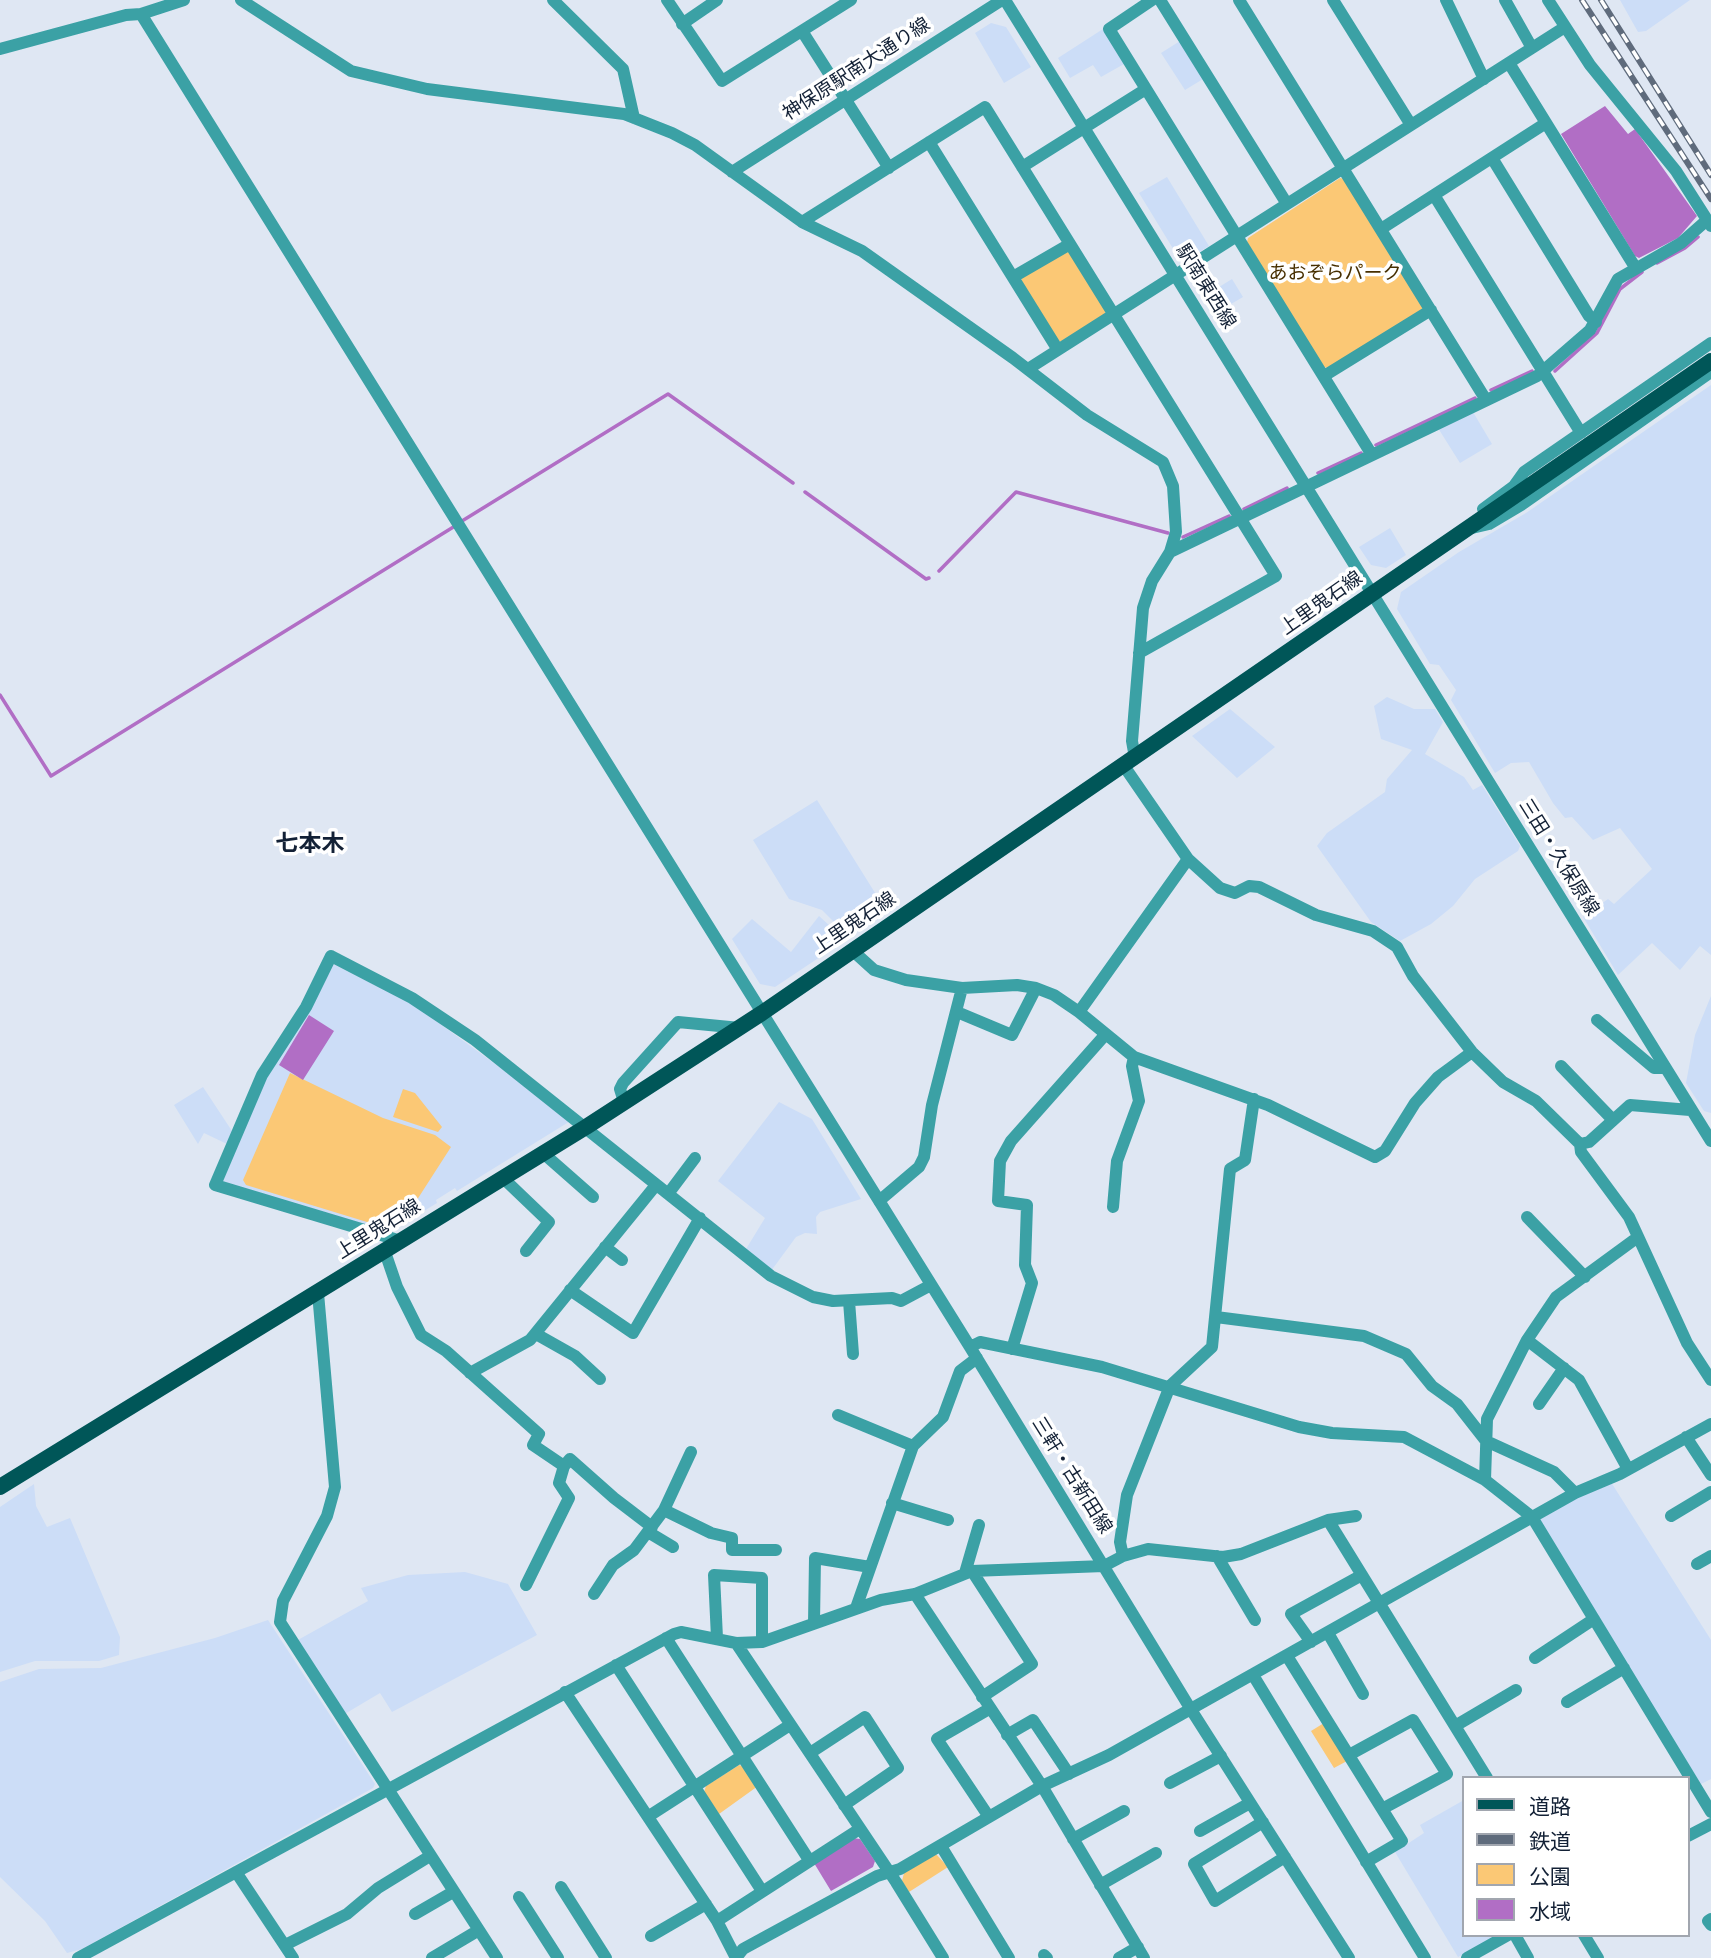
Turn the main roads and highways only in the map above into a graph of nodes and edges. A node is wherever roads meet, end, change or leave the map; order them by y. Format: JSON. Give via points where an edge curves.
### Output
{"nodes":[{"id":1,"x":1711,"y":365,"type":"edge"},
{"id":2,"x":0,"y":1487,"type":"edge"}],
"edges":[{"from":1,"to":2,"type":"main road","name":"上里鬼石線","via":[[740,1028]]}]}
